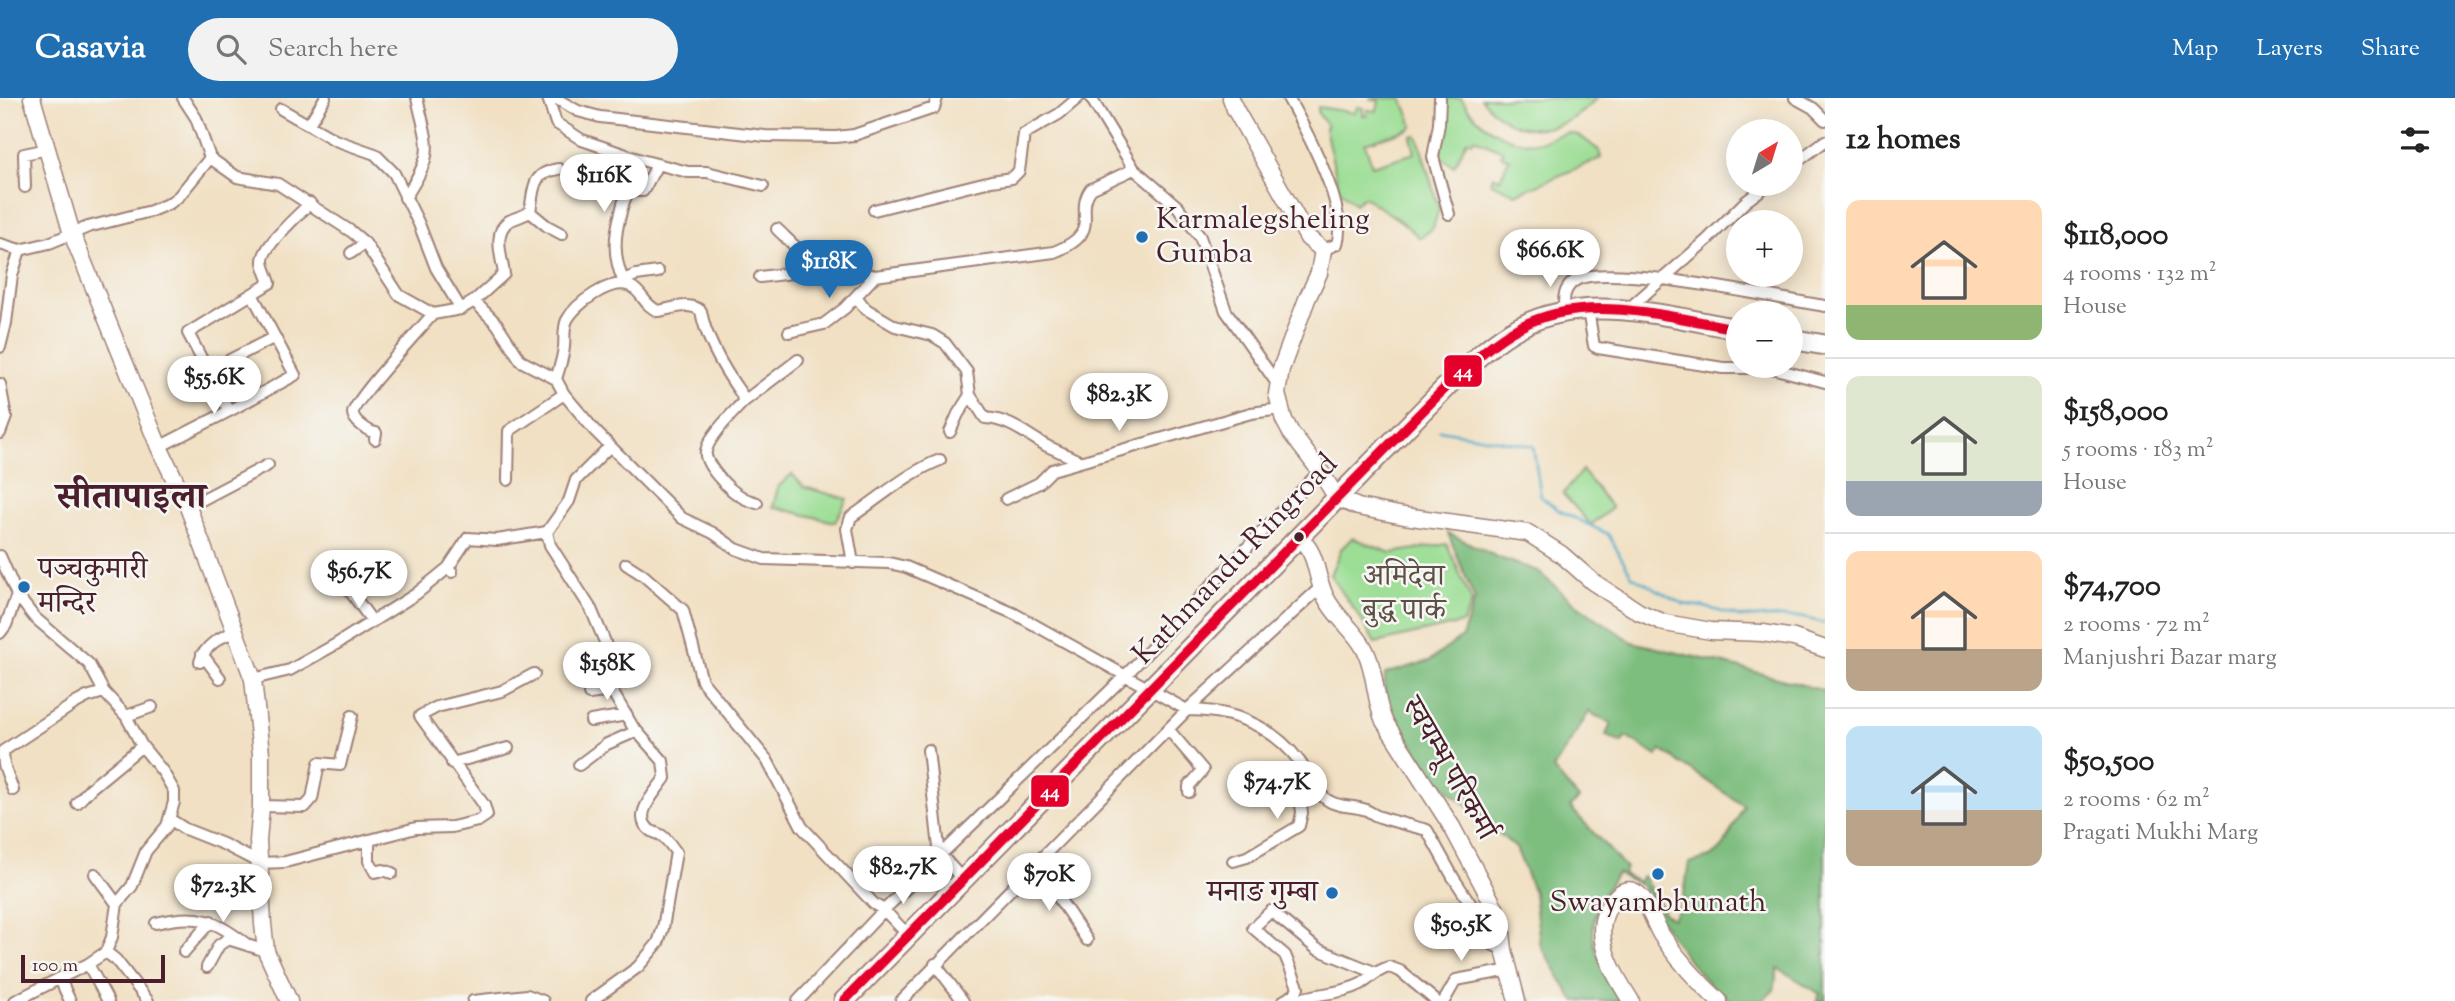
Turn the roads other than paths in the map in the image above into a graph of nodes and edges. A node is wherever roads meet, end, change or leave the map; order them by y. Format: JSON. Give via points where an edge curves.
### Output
{"nodes":[{"id":1,"x":32,"y":98,"type":"edge"},
{"id":2,"x":183,"y":98,"type":"edge"},
{"id":3,"x":325,"y":98,"type":"edge"},
{"id":4,"x":417,"y":98,"type":"edge"},
{"id":5,"x":548,"y":98,"type":"edge"},
{"id":6,"x":555,"y":98,"type":"edge"},
{"id":7,"x":937,"y":98,"type":"edge"},
{"id":8,"x":1078,"y":98,"type":"edge"},
{"id":9,"x":1091,"y":98,"type":"edge"},
{"id":10,"x":1231,"y":98,"type":"edge"},
{"id":11,"x":1288,"y":98,"type":"edge"},
{"id":12,"x":1440,"y":98,"type":"edge"},
{"id":13,"x":1796,"y":98,"type":"edge"},
{"id":14,"x":281,"y":109,"type":"dead end"},
{"id":15,"x":1825,"y":120,"type":"edge"},
{"id":16,"x":309,"y":124,"type":"junction"},
{"id":17,"x":1825,"y":141,"type":"edge"},
{"id":18,"x":48,"y":149,"type":"junction"},
{"id":19,"x":1803,"y":157,"type":"edge"},
{"id":20,"x":210,"y":158,"type":"junction"},
{"id":21,"x":657,"y":165,"type":"junction"},
{"id":22,"x":559,"y":169,"type":"dead end"},
{"id":23,"x":1134,"y":169,"type":"junction"},
{"id":24,"x":763,"y":186,"type":"dead end"},
{"id":25,"x":25,"y":187,"type":"dead end"},
{"id":26,"x":1753,"y":196,"type":"edge"},
{"id":27,"x":405,"y":198,"type":"junction"},
{"id":28,"x":310,"y":203,"type":"junction"},
{"id":29,"x":874,"y":210,"type":"dead end"},
{"id":30,"x":530,"y":212,"type":"junction"},
{"id":31,"x":1449,"y":214,"type":"dead end"},
{"id":32,"x":777,"y":229,"type":"dead end"},
{"id":33,"x":562,"y":233,"type":"dead end"},
{"id":34,"x":72,"y":234,"type":"junction"},
{"id":35,"x":365,"y":243,"type":"junction"},
{"id":36,"x":0,"y":244,"type":"edge"},
{"id":37,"x":20,"y":250,"type":"junction"},
{"id":38,"x":1322,"y":250,"type":"junction"},
{"id":39,"x":351,"y":253,"type":"dead end"},
{"id":40,"x":831,"y":268,"type":"junction"},
{"id":41,"x":658,"y":272,"type":"dead end"},
{"id":42,"x":875,"y":276,"type":"junction"},
{"id":43,"x":760,"y":277,"type":"dead end"},
{"id":44,"x":1662,"y":280,"type":"junction"},
{"id":45,"x":623,"y":282,"type":"junction"},
{"id":46,"x":252,"y":294,"type":"junction"},
{"id":47,"x":856,"y":297,"type":"junction"},
{"id":48,"x":474,"y":301,"type":"junction"},
{"id":49,"x":1825,"y":306,"type":"edge"},
{"id":50,"x":461,"y":309,"type":"junction"},
{"id":51,"x":1588,"y":310,"type":"junction"},
{"id":52,"x":1626,"y":310,"type":"junction"},
{"id":53,"x":1564,"y":313,"type":"junction"},
{"id":54,"x":433,"y":314,"type":"junction"},
{"id":55,"x":710,"y":318,"type":"dead end"},
{"id":56,"x":1726,"y":327,"type":"edge"},
{"id":57,"x":789,"y":332,"type":"dead end"},
{"id":58,"x":275,"y":337,"type":"junction"},
{"id":59,"x":1803,"y":341,"type":"edge"},
{"id":60,"x":1825,"y":345,"type":"edge"},
{"id":61,"x":0,"y":347,"type":"edge"},
{"id":62,"x":717,"y":353,"type":"junction"},
{"id":63,"x":798,"y":360,"type":"dead end"},
{"id":64,"x":208,"y":372,"type":"junction"},
{"id":65,"x":556,"y":379,"type":"junction"},
{"id":66,"x":1825,"y":382,"type":"edge"},
{"id":67,"x":0,"y":384,"type":"edge"},
{"id":68,"x":1278,"y":385,"type":"junction"},
{"id":69,"x":564,"y":394,"type":"junction"},
{"id":70,"x":970,"y":395,"type":"junction"},
{"id":71,"x":743,"y":402,"type":"junction"},
{"id":72,"x":1280,"y":409,"type":"junction"},
{"id":73,"x":229,"y":411,"type":"junction"},
{"id":74,"x":950,"y":432,"type":"dead end"},
{"id":75,"x":0,"y":433,"type":"edge"},
{"id":76,"x":375,"y":439,"type":"dead end"},
{"id":77,"x":610,"y":446,"type":"junction"},
{"id":78,"x":159,"y":447,"type":"junction"},
{"id":79,"x":940,"y":460,"type":"dead end"},
{"id":80,"x":1079,"y":461,"type":"junction"},
{"id":81,"x":268,"y":465,"type":"dead end"},
{"id":82,"x":1320,"y":471,"type":"junction"},
{"id":83,"x":508,"y":480,"type":"dead end"},
{"id":84,"x":1337,"y":498,"type":"junction"},
{"id":85,"x":1006,"y":499,"type":"dead end"},
{"id":86,"x":757,"y":503,"type":"dead end"},
{"id":87,"x":188,"y":507,"type":"junction"},
{"id":88,"x":547,"y":532,"type":"junction"},
{"id":89,"x":1298,"y":537,"type":"junction"},
{"id":90,"x":0,"y":556,"type":"edge"},
{"id":91,"x":853,"y":563,"type":"junction"},
{"id":92,"x":626,"y":564,"type":"dead end"},
{"id":93,"x":331,"y":565,"type":"dead end"},
{"id":94,"x":1321,"y":587,"type":"junction"},
{"id":95,"x":17,"y":595,"type":"junction"},
{"id":96,"x":372,"y":621,"type":"junction"},
{"id":97,"x":235,"y":632,"type":"junction"},
{"id":98,"x":0,"y":633,"type":"edge"},
{"id":99,"x":1825,"y":649,"type":"edge"},
{"id":100,"x":534,"y":674,"type":"dead end"},
{"id":101,"x":1125,"y":676,"type":"junction"},
{"id":102,"x":220,"y":678,"type":"dead end"},
{"id":103,"x":253,"y":679,"type":"junction"},
{"id":104,"x":612,"y":691,"type":"junction"},
{"id":105,"x":1150,"y":691,"type":"junction"},
{"id":106,"x":104,"y":692,"type":"junction"},
{"id":107,"x":589,"y":694,"type":"dead end"},
{"id":108,"x":152,"y":707,"type":"dead end"},
{"id":109,"x":1186,"y":710,"type":"junction"},
{"id":110,"x":627,"y":715,"type":"junction"},
{"id":111,"x":126,"y":716,"type":"junction"},
{"id":112,"x":352,"y":716,"type":"dead end"},
{"id":113,"x":591,"y":721,"type":"dead end"},
{"id":114,"x":1168,"y":729,"type":"junction"},
{"id":115,"x":637,"y":731,"type":"junction"},
{"id":116,"x":142,"y":746,"type":"junction"},
{"id":117,"x":508,"y":748,"type":"dead end"},
{"id":118,"x":928,"y":750,"type":"dead end"},
{"id":119,"x":452,"y":763,"type":"junction"},
{"id":120,"x":579,"y":765,"type":"dead end"},
{"id":121,"x":1316,"y":789,"type":"junction"},
{"id":122,"x":13,"y":790,"type":"dead end"},
{"id":123,"x":1189,"y":792,"type":"dead end"},
{"id":124,"x":77,"y":803,"type":"dead end"},
{"id":125,"x":261,"y":806,"type":"junction"},
{"id":126,"x":171,"y":820,"type":"junction"},
{"id":127,"x":1452,"y":827,"type":"junction"},
{"id":128,"x":1427,"y":830,"type":"junction"},
{"id":129,"x":369,"y":840,"type":"junction"},
{"id":130,"x":942,"y":855,"type":"junction"},
{"id":131,"x":1233,"y":861,"type":"dead end"},
{"id":132,"x":260,"y":863,"type":"junction"},
{"id":133,"x":1035,"y":866,"type":"junction"},
{"id":134,"x":392,"y":873,"type":"dead end"},
{"id":135,"x":95,"y":874,"type":"dead end"},
{"id":136,"x":964,"y":881,"type":"junction"},
{"id":137,"x":117,"y":904,"type":"junction"},
{"id":138,"x":884,"y":910,"type":"junction"},
{"id":139,"x":211,"y":921,"type":"junction"},
{"id":140,"x":156,"y":923,"type":"dead end"},
{"id":141,"x":909,"y":936,"type":"junction"},
{"id":142,"x":1087,"y":940,"type":"dead end"},
{"id":143,"x":249,"y":946,"type":"junction"},
{"id":144,"x":1504,"y":950,"type":"junction"},
{"id":145,"x":266,"y":951,"type":"junction"},
{"id":146,"x":106,"y":952,"type":"junction"},
{"id":147,"x":184,"y":952,"type":"dead end"},
{"id":148,"x":88,"y":964,"type":"junction"},
{"id":149,"x":935,"y":964,"type":"junction"},
{"id":150,"x":207,"y":967,"type":"dead end"},
{"id":151,"x":1510,"y":970,"type":"junction"},
{"id":152,"x":1374,"y":972,"type":"junction"},
{"id":153,"x":60,"y":979,"type":"junction"},
{"id":154,"x":1344,"y":996,"type":"edge"},
{"id":155,"x":1298,"y":998,"type":"edge"},
{"id":156,"x":15,"y":1001,"type":"edge"},
{"id":157,"x":71,"y":1001,"type":"edge"},
{"id":158,"x":108,"y":1001,"type":"edge"},
{"id":159,"x":148,"y":1001,"type":"edge"},
{"id":160,"x":289,"y":1001,"type":"edge"},
{"id":161,"x":473,"y":1001,"type":"edge"},
{"id":162,"x":542,"y":1001,"type":"edge"},
{"id":163,"x":591,"y":1001,"type":"edge"},
{"id":164,"x":798,"y":1001,"type":"edge"},
{"id":165,"x":844,"y":1001,"type":"edge"},
{"id":166,"x":901,"y":1001,"type":"edge"},
{"id":167,"x":962,"y":1001,"type":"edge"},
{"id":168,"x":1283,"y":1001,"type":"edge"},
{"id":169,"x":1436,"y":1001,"type":"edge"},
{"id":170,"x":1444,"y":1001,"type":"edge"},
{"id":171,"x":1517,"y":1001,"type":"edge"},
{"id":172,"x":1631,"y":1001,"type":"edge"},
{"id":173,"x":1719,"y":1001,"type":"edge"}],
"edges":[{"from":1,"to":18,"type":"main road"},
{"from":2,"to":20,"type":"street","via":[[196,118]]},
{"from":3,"to":16,"type":"street"},
{"from":4,"to":27,"type":"street","via":[[428,137],[428,157]]},
{"from":5,"to":21,"type":"street","via":[[555,123],[582,140]]},
{"from":6,"to":7,"type":"street","via":[[600,117],[765,136],[836,137],[923,114],[934,108]]},
{"from":8,"to":29,"type":"street","via":[[1024,134],[1019,171],[1012,178]]},
{"from":9,"to":23,"type":"street"},
{"from":10,"to":38,"type":"main road","via":[[1308,238]]},
{"from":11,"to":38,"type":"street","via":[[1331,188],[1341,233],[1337,244]]},
{"from":12,"to":31,"type":"street","via":[[1433,157]]},
{"from":13,"to":15,"type":"street"},
{"from":14,"to":16,"type":"street"},
{"from":16,"to":27,"type":"street","via":[[335,140],[375,154],[394,173]]},
{"from":17,"to":19,"type":"street"},
{"from":18,"to":25,"type":"street","via":[[24,153]]},
{"from":18,"to":34,"type":"main road"},
{"from":20,"to":28,"type":"street","via":[[237,177],[278,184]]},
{"from":20,"to":34,"type":"street","via":[[170,203]]},
{"from":21,"to":24,"type":"street"},
{"from":21,"to":45,"type":"street","via":[[643,191],[630,191],[625,197],[614,250]]},
{"from":22,"to":30,"type":"street","via":[[545,171],[536,180]]},
{"from":23,"to":42,"type":"street","via":[[1091,189],[1082,233],[1065,248]]},
{"from":23,"to":68,"type":"street","via":[[1178,207],[1200,237],[1226,311]]},
{"from":26,"to":44,"type":"street"},
{"from":27,"to":50,"type":"street","via":[[436,268]]},
{"from":28,"to":35,"type":"street"},
{"from":28,"to":46,"type":"street","via":[[267,250],[262,260],[270,283]]},
{"from":30,"to":33,"type":"street"},
{"from":30,"to":48,"type":"street","via":[[502,228],[504,274]]},
{"from":32,"to":40,"type":"street","via":[[808,258]]},
{"from":34,"to":37,"type":"street"},
{"from":34,"to":78,"type":"main road"},
{"from":35,"to":39,"type":"street"},
{"from":35,"to":54,"type":"street","via":[[399,295]]},
{"from":36,"to":37,"type":"street"},
{"from":37,"to":61,"type":"street"},
{"from":38,"to":68,"type":"main road","via":[[1320,273]]},
{"from":40,"to":42,"type":"street"},
{"from":40,"to":43,"type":"street"},
{"from":41,"to":45,"type":"street"},
{"from":42,"to":47,"type":"street"},
{"from":44,"to":49,"type":"street"},
{"from":44,"to":52,"type":"street"},
{"from":44,"to":53,"type":"street","via":[[1586,276],[1567,287]]},
{"from":45,"to":62,"type":"street","via":[[657,311],[699,309]]},
{"from":45,"to":65,"type":"street","via":[[597,291],[566,322]]},
{"from":46,"to":58,"type":"street"},
{"from":46,"to":64,"type":"street","via":[[188,333]]},
{"from":47,"to":57,"type":"street","via":[[824,324]]},
{"from":47,"to":70,"type":"street","via":[[866,309],[895,326],[945,343],[967,372]]},
{"from":48,"to":50,"type":"street"},
{"from":48,"to":65,"type":"street","via":[[497,324],[521,361]]},
{"from":50,"to":54,"type":"street"},
{"from":51,"to":52,"type":"highway","name":"Kathmandu Ringroad"},
{"from":51,"to":53,"type":"highway","name":"Kathmandu Ringroad"},
{"from":51,"to":66,"type":"street","via":[[1598,348],[1723,368],[1772,368]]},
{"from":52,"to":56,"type":"highway","name":"Kathmandu Ringroad"},
{"from":53,"to":84,"type":"highway","name":"Kathmandu Ringroad","via":[[1521,326],[1489,348]]},
{"from":54,"to":76,"type":"street","via":[[353,410],[353,416],[376,433]]},
{"from":55,"to":62,"type":"street"},
{"from":58,"to":64,"type":"street"},
{"from":58,"to":73,"type":"street","via":[[295,375]]},
{"from":59,"to":60,"type":"highway"},
{"from":62,"to":71,"type":"street"},
{"from":63,"to":71,"type":"street"},
{"from":64,"to":73,"type":"street"},
{"from":65,"to":69,"type":"street"},
{"from":67,"to":75,"type":"street","via":[[6,417]]},
{"from":68,"to":72,"type":"main road"},
{"from":69,"to":77,"type":"street"},
{"from":69,"to":83,"type":"street","via":[[509,431]]},
{"from":70,"to":74,"type":"street"},
{"from":70,"to":80,"type":"street","via":[[985,418],[1026,431]]},
{"from":71,"to":86,"type":"street","via":[[705,452],[726,483],[741,497]]},
{"from":72,"to":80,"type":"street"},
{"from":72,"to":82,"type":"main road","via":[[1290,433]]},
{"from":73,"to":78,"type":"street"},
{"from":77,"to":88,"type":"street","via":[[576,480],[569,501]]},
{"from":77,"to":91,"type":"street","via":[[682,518],[736,549],[764,559]]},
{"from":78,"to":87,"type":"main road"},
{"from":79,"to":91,"type":"street","via":[[910,473],[851,517],[847,530]]},
{"from":80,"to":85,"type":"street","via":[[1052,470],[1039,483]]},
{"from":81,"to":87,"type":"street"},
{"from":82,"to":84,"type":"main road"},
{"from":82,"to":101,"type":"street"},
{"from":84,"to":89,"type":"highway","name":"Kathmandu Ringroad"},
{"from":84,"to":99,"type":"main road","via":[[1394,514],[1528,533],[1639,612],[1665,623],[1794,638]]},
{"from":87,"to":97,"type":"main road"},
{"from":88,"to":96,"type":"street","via":[[497,540],[468,538],[450,570]]},
{"from":88,"to":104,"type":"street","via":[[605,642]]},
{"from":89,"to":94,"type":"main road","name":"स्वयम्भू परिकर्मा","via":[[1313,555]]},
{"from":89,"to":105,"type":"highway","name":"Kathmandu Ringroad"},
{"from":90,"to":95,"type":"street"},
{"from":91,"to":101,"type":"street","via":[[906,567],[1015,614]]},
{"from":92,"to":138,"type":"street","via":[[683,610],[702,681],[767,760],[802,827]]},
{"from":93,"to":96,"type":"street"},
{"from":94,"to":109,"type":"street"},
{"from":94,"to":127,"type":"main road","name":"स्वयम्भू परिकर्मा","via":[[1335,614],[1364,648],[1384,721]]},
{"from":95,"to":98,"type":"street"},
{"from":95,"to":106,"type":"street","via":[[34,617],[89,664]]},
{"from":96,"to":103,"type":"street","via":[[290,670]]},
{"from":97,"to":102,"type":"street","via":[[223,635],[201,658]]},
{"from":97,"to":103,"type":"main road"},
{"from":100,"to":119,"type":"street","via":[[502,691],[437,707],[420,716]]},
{"from":101,"to":105,"type":"street"},
{"from":101,"to":130,"type":"street"},
{"from":103,"to":125,"type":"main road"},
{"from":104,"to":107,"type":"street"},
{"from":104,"to":110,"type":"street"},
{"from":105,"to":109,"type":"street"},
{"from":105,"to":136,"type":"highway","name":"Kathmandu Ringroad"},
{"from":106,"to":111,"type":"street"},
{"from":106,"to":122,"type":"street","via":[[87,696],[3,751]]},
{"from":108,"to":111,"type":"street"},
{"from":109,"to":114,"type":"street"},
{"from":109,"to":121,"type":"street","via":[[1232,714],[1281,739]]},
{"from":110,"to":113,"type":"street"},
{"from":110,"to":115,"type":"street"},
{"from":111,"to":116,"type":"street"},
{"from":112,"to":125,"type":"street","via":[[340,765],[319,764],[312,799],[305,807]]},
{"from":114,"to":123,"type":"street","via":[[1203,770]]},
{"from":114,"to":133,"type":"street"},
{"from":115,"to":120,"type":"street","via":[[607,744]]},
{"from":115,"to":163,"type":"street","via":[[663,761],[666,778],[644,810],[644,824],[676,852],[658,943],[638,967]]},
{"from":116,"to":124,"type":"street"},
{"from":116,"to":126,"type":"street","via":[[173,791]]},
{"from":117,"to":119,"type":"street"},
{"from":118,"to":130,"type":"street"},
{"from":119,"to":129,"type":"street","via":[[484,806],[486,816],[452,827],[416,828]]},
{"from":121,"to":128,"type":"street","via":[[1335,804]]},
{"from":121,"to":131,"type":"street","via":[[1301,804],[1299,826]]},
{"from":125,"to":132,"type":"main road"},
{"from":126,"to":132,"type":"street"},
{"from":126,"to":137,"type":"street","via":[[146,852],[132,886]]},
{"from":127,"to":128,"type":"street"},
{"from":127,"to":144,"type":"main road","name":"स्वयम्भू परिकर्मा","via":[[1494,906]]},
{"from":128,"to":144,"type":"street","via":[[1493,945]]},
{"from":129,"to":132,"type":"street","via":[[285,862]]},
{"from":129,"to":134,"type":"street","via":[[369,861],[375,872]]},
{"from":130,"to":136,"type":"street"},
{"from":130,"to":138,"type":"street"},
{"from":132,"to":145,"type":"main road"},
{"from":133,"to":142,"type":"street"},
{"from":133,"to":149,"type":"street"},
{"from":135,"to":137,"type":"street"},
{"from":136,"to":141,"type":"highway","name":"Kathmandu Ringroad"},
{"from":137,"to":146,"type":"street"},
{"from":138,"to":141,"type":"street"},
{"from":138,"to":164,"type":"street"},
{"from":139,"to":140,"type":"street","via":[[181,917]]},
{"from":139,"to":143,"type":"street"},
{"from":139,"to":147,"type":"street"},
{"from":141,"to":165,"type":"highway","name":"Kathmandu Ringroad"},
{"from":143,"to":145,"type":"street"},
{"from":143,"to":150,"type":"street","via":[[228,939],[219,945]]},
{"from":144,"to":151,"type":"main road","name":"स्वयम्भू परिकर्मा"},
{"from":145,"to":160,"type":"main road"},
{"from":146,"to":148,"type":"street"},
{"from":146,"to":159,"type":"street"},
{"from":148,"to":153,"type":"street"},
{"from":148,"to":158,"type":"street"},
{"from":149,"to":166,"type":"street"},
{"from":149,"to":167,"type":"street"},
{"from":151,"to":170,"type":"street","via":[[1456,980]]},
{"from":151,"to":171,"type":"main road","name":"स्वयम्भू परिकर्मा"},
{"from":152,"to":154,"type":"street"},
{"from":152,"to":155,"type":"street","via":[[1317,949],[1270,911],[1253,928],[1285,955]]},
{"from":152,"to":169,"type":"street","via":[[1389,967],[1401,971]]},
{"from":153,"to":156,"type":"street"},
{"from":153,"to":157,"type":"street"},
{"from":154,"to":155,"type":"street"},
{"from":155,"to":168,"type":"street"},
{"from":161,"to":162,"type":"street","via":[[527,995]]},
{"from":172,"to":173,"type":"main road","via":[[1604,949],[1601,929],[1619,893],[1629,890],[1642,898],[1677,956]]}]}
